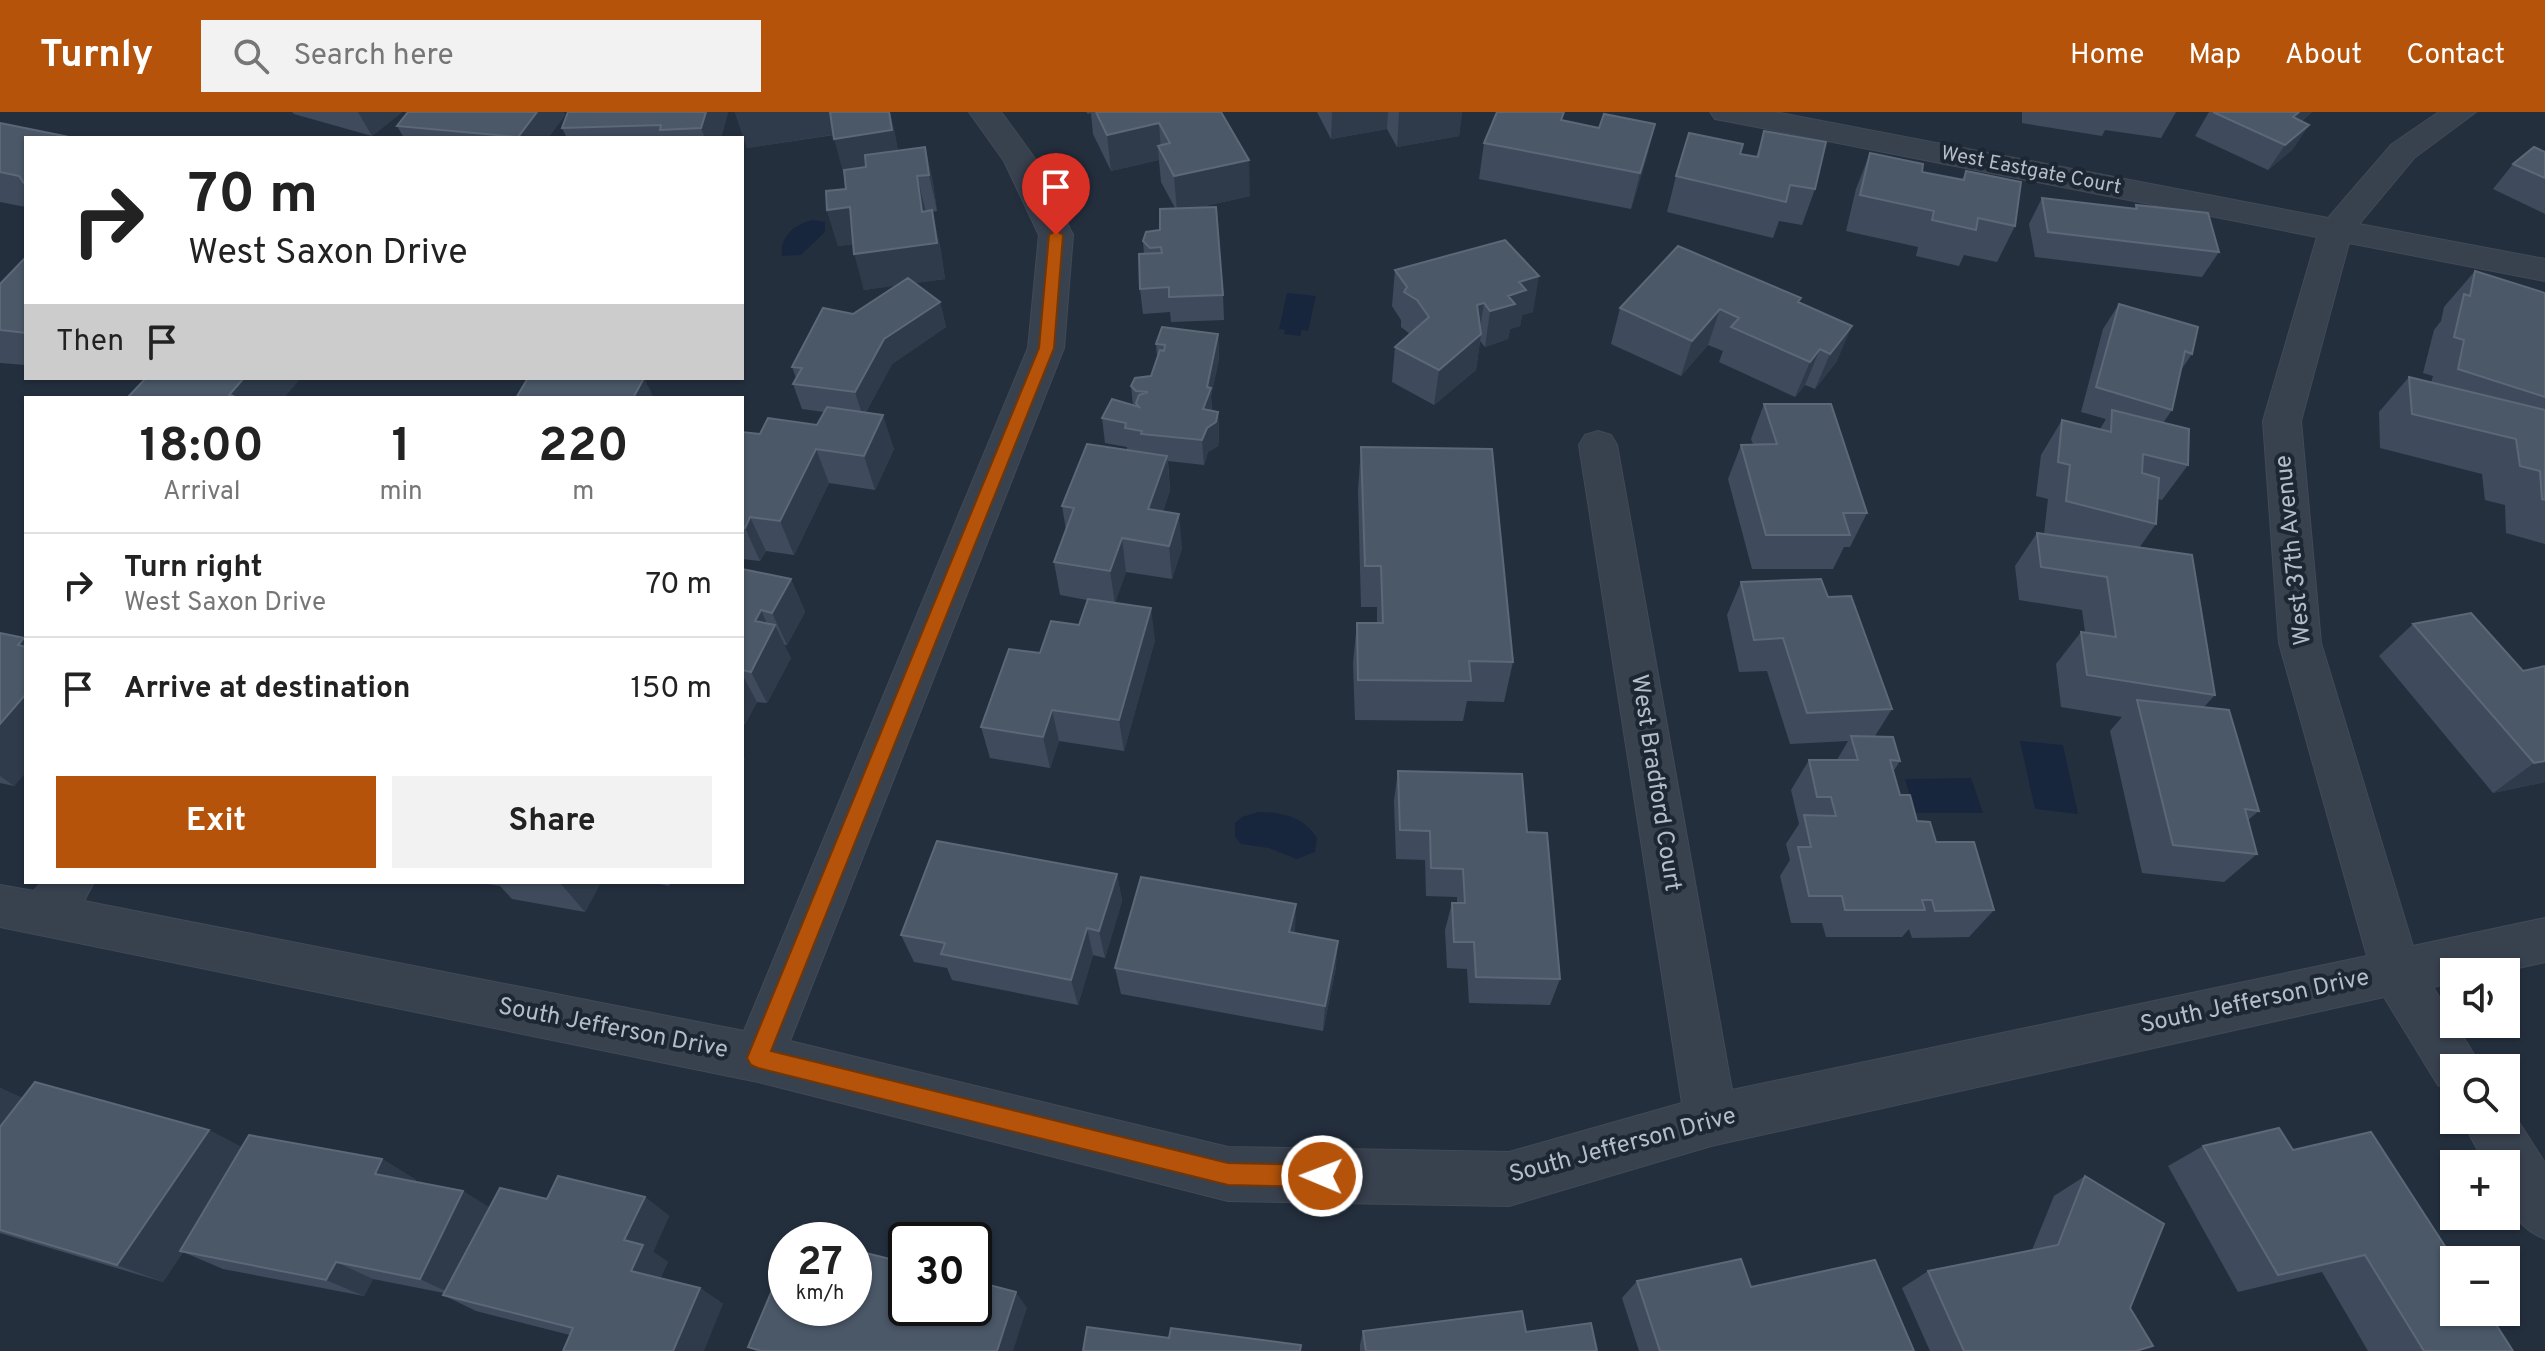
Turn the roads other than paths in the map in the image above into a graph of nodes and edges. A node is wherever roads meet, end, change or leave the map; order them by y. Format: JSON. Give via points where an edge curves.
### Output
{"nodes":[{"id":1,"x":985,"y":112,"type":"edge"},
{"id":2,"x":1726,"y":112,"type":"edge"},
{"id":3,"x":2460,"y":112,"type":"edge"},
{"id":4,"x":2336,"y":230,"type":"junction"},
{"id":5,"x":2545,"y":270,"type":"edge"},
{"id":6,"x":1598,"y":445,"type":"dead end"},
{"id":7,"x":38,"y":901,"type":"edge"},
{"id":8,"x":2545,"y":940,"type":"edge"},
{"id":9,"x":2396,"y":972,"type":"junction"},
{"id":10,"x":2447,"y":1054,"type":"edge"},
{"id":11,"x":758,"y":1058,"type":"junction"},
{"id":12,"x":1711,"y":1120,"type":"junction"},
{"id":13,"x":2497,"y":1134,"type":"edge"},
{"id":14,"x":2545,"y":1212,"type":"edge"}],
"edges":[{"from":1,"to":11,"type":"street","via":[[1020,160],[1056,235],[1046,348]]},
{"from":2,"to":4,"type":"street","name":"West Eastgate Court"},
{"from":3,"to":4,"type":"street","name":"West 37th Avenue","via":[[2403,151]]},
{"from":4,"to":5,"type":"street","name":"West Eastgate Court"},
{"from":4,"to":9,"type":"street","name":"West 37th Avenue","via":[[2282,421],[2300,643]]},
{"from":6,"to":12,"type":"street","name":"West Bradford Court"},
{"from":7,"to":11,"type":"street","name":"South Jefferson Drive"},
{"from":8,"to":9,"type":"street","name":"South Jefferson Drive"},
{"from":9,"to":10,"type":"street","name":"West 37th Avenue"},
{"from":9,"to":12,"type":"street","name":"South Jefferson Drive"},
{"from":11,"to":12,"type":"street","name":"South Jefferson Drive","via":[[1228,1174],[1509,1179]]},
{"from":13,"to":14,"type":"street"}]}
